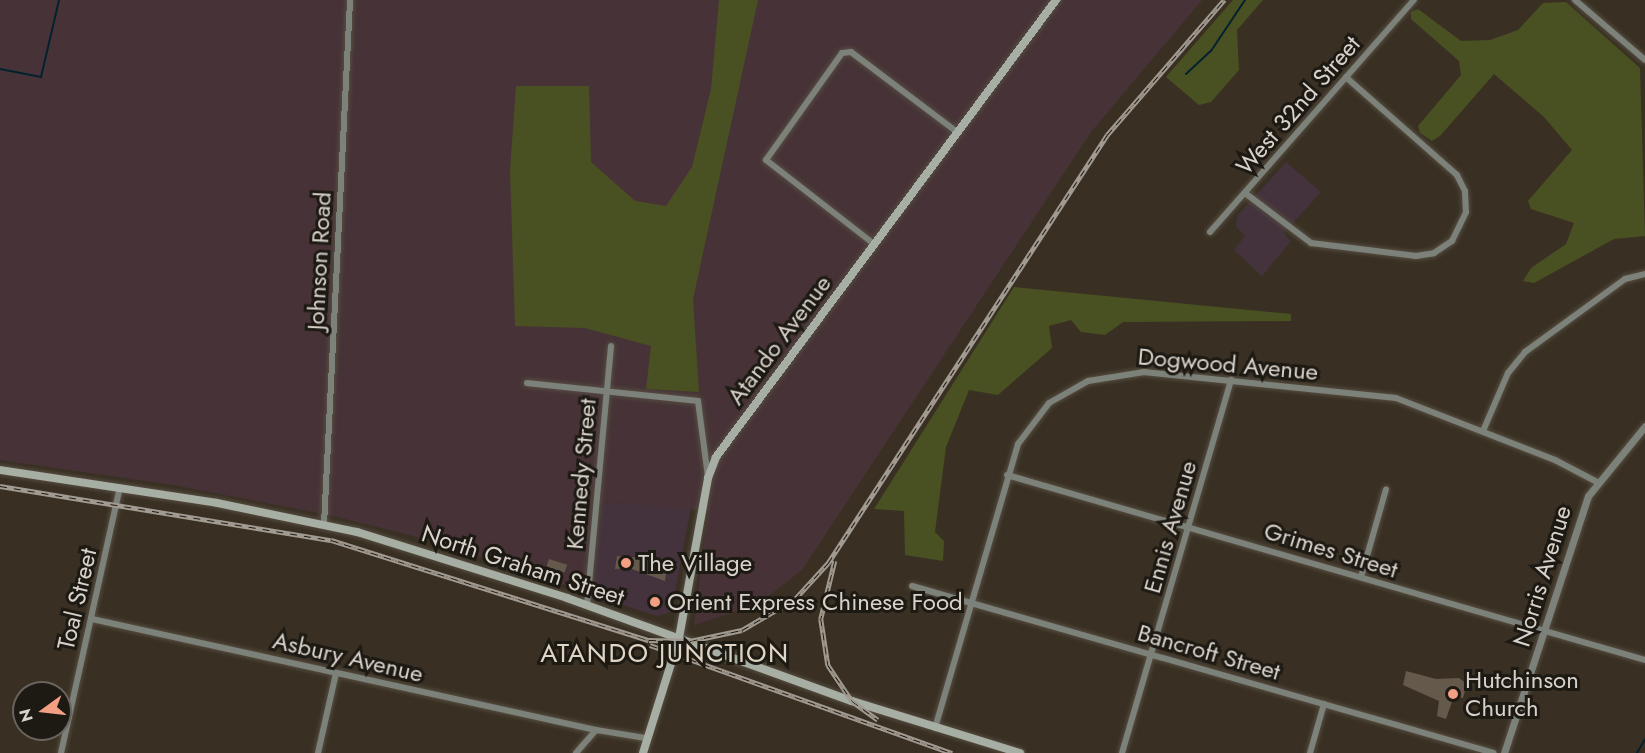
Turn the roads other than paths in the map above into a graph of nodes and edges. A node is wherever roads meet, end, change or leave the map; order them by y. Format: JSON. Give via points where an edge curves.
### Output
{"nodes":[{"id":1,"x":350,"y":0,"type":"edge"},
{"id":2,"x":1056,"y":0,"type":"edge"},
{"id":3,"x":1414,"y":0,"type":"edge"},
{"id":4,"x":1575,"y":0,"type":"edge"},
{"id":5,"x":1645,"y":60,"type":"edge"},
{"id":6,"x":1346,"y":77,"type":"junction"},
{"id":7,"x":957,"y":132,"type":"junction"},
{"id":8,"x":1245,"y":193,"type":"junction"},
{"id":9,"x":1210,"y":232,"type":"dead end"},
{"id":10,"x":874,"y":244,"type":"junction"},
{"id":11,"x":1645,"y":274,"type":"edge"},
{"id":12,"x":611,"y":346,"type":"dead end"},
{"id":13,"x":1231,"y":380,"type":"junction"},
{"id":14,"x":527,"y":383,"type":"dead end"},
{"id":15,"x":607,"y":390,"type":"junction"},
{"id":16,"x":1645,"y":426,"type":"edge"},
{"id":17,"x":1483,"y":431,"type":"junction"},
{"id":18,"x":0,"y":470,"type":"edge"},
{"id":19,"x":1007,"y":475,"type":"junction"},
{"id":20,"x":708,"y":478,"type":"junction"},
{"id":21,"x":1597,"y":482,"type":"junction"},
{"id":22,"x":120,"y":488,"type":"junction"},
{"id":23,"x":1386,"y":489,"type":"dead end"},
{"id":24,"x":324,"y":525,"type":"junction"},
{"id":25,"x":1188,"y":527,"type":"junction"},
{"id":26,"x":1361,"y":578,"type":"junction"},
{"id":27,"x":912,"y":586,"type":"dead end"},
{"id":28,"x":971,"y":603,"type":"junction"},
{"id":29,"x":587,"y":605,"type":"junction"},
{"id":30,"x":92,"y":619,"type":"junction"},
{"id":31,"x":1546,"y":631,"type":"junction"},
{"id":32,"x":679,"y":638,"type":"junction"},
{"id":33,"x":1151,"y":654,"type":"junction"},
{"id":34,"x":1645,"y":660,"type":"edge"},
{"id":35,"x":336,"y":673,"type":"junction"},
{"id":36,"x":1324,"y":704,"type":"junction"},
{"id":37,"x":935,"y":728,"type":"junction"},
{"id":38,"x":596,"y":730,"type":"junction"},
{"id":39,"x":645,"y":738,"type":"junction"},
{"id":40,"x":61,"y":753,"type":"edge"},
{"id":41,"x":318,"y":753,"type":"edge"},
{"id":42,"x":576,"y":753,"type":"edge"},
{"id":43,"x":644,"y":753,"type":"edge"},
{"id":44,"x":1020,"y":753,"type":"edge"},
{"id":45,"x":1122,"y":753,"type":"edge"},
{"id":46,"x":1310,"y":753,"type":"edge"},
{"id":47,"x":1494,"y":753,"type":"edge"},
{"id":48,"x":1504,"y":753,"type":"edge"}],
"edges":[{"from":1,"to":24,"type":"street","name":"Johnson Road"},
{"from":2,"to":7,"type":"main road","name":"Atando Avenue"},
{"from":3,"to":6,"type":"street","name":"West 32nd Street"},
{"from":4,"to":5,"type":"street"},
{"from":6,"to":8,"type":"street","name":"West 32nd Street"},
{"from":6,"to":8,"type":"street","via":[[1457,175],[1465,191],[1466,212],[1452,241],[1434,253],[1416,256],[1311,243]]},
{"from":7,"to":10,"type":"main road","name":"Atando Avenue"},
{"from":7,"to":10,"type":"street","via":[[846,51],[766,160]]},
{"from":8,"to":9,"type":"street","name":"West 32nd Street"},
{"from":10,"to":20,"type":"main road","name":"Atando Avenue","via":[[716,457]]},
{"from":11,"to":17,"type":"street","via":[[1625,279],[1525,352],[1506,377]]},
{"from":12,"to":15,"type":"street","name":"Kennedy Street"},
{"from":13,"to":17,"type":"street","name":"Dogwood Avenue","via":[[1407,400]]},
{"from":13,"to":19,"type":"street","name":"Dogwood Avenue","via":[[1144,372],[1079,385],[1034,418],[1018,444]]},
{"from":13,"to":25,"type":"street","name":"Ennis Avenue"},
{"from":14,"to":15,"type":"street"},
{"from":15,"to":20,"type":"street","via":[[698,401]]},
{"from":15,"to":29,"type":"street","name":"Kennedy Street"},
{"from":16,"to":21,"type":"street","name":"Norris Avenue"},
{"from":17,"to":21,"type":"street","name":"Dogwood Avenue"},
{"from":18,"to":22,"type":"main road","name":"North Graham Street"},
{"from":19,"to":25,"type":"street","name":"Grimes Street"},
{"from":19,"to":28,"type":"street","name":"Dogwood Avenue"},
{"from":20,"to":32,"type":"main road","name":"Atando Avenue"},
{"from":21,"to":31,"type":"street","name":"Norris Avenue","via":[[1586,501]]},
{"from":22,"to":24,"type":"main road","name":"North Graham Street"},
{"from":22,"to":30,"type":"street","name":"Toal Street"},
{"from":23,"to":26,"type":"street"},
{"from":24,"to":29,"type":"main road","name":"North Graham Street","via":[[453,560]]},
{"from":25,"to":26,"type":"street","name":"Grimes Street"},
{"from":25,"to":33,"type":"street","name":"Ennis Avenue"},
{"from":26,"to":31,"type":"street","name":"Grimes Street"},
{"from":27,"to":28,"type":"street","name":"Bancroft Street"},
{"from":28,"to":33,"type":"street","name":"Bancroft Street"},
{"from":28,"to":37,"type":"street","name":"Dogwood Avenue"},
{"from":29,"to":32,"type":"main road","name":"North Graham Street"},
{"from":30,"to":35,"type":"street","name":"Asbury Avenue"},
{"from":30,"to":40,"type":"street","name":"Toal Street"},
{"from":31,"to":34,"type":"street","name":"Grimes Street"},
{"from":31,"to":48,"type":"street","name":"Norris Avenue"},
{"from":32,"to":37,"type":"main road","name":"North Graham Street"},
{"from":32,"to":39,"type":"main road","name":"Atando Avenue"},
{"from":33,"to":36,"type":"street","name":"Bancroft Street"},
{"from":33,"to":45,"type":"street","name":"Ennis Avenue"},
{"from":35,"to":38,"type":"street","name":"Asbury Avenue"},
{"from":35,"to":41,"type":"street"},
{"from":36,"to":46,"type":"street"},
{"from":36,"to":47,"type":"street","name":"Bancroft Street"},
{"from":37,"to":44,"type":"main road","name":"North Graham Street"},
{"from":38,"to":39,"type":"street","name":"Asbury Avenue"},
{"from":38,"to":42,"type":"street"},
{"from":39,"to":43,"type":"main road","name":"Atando Avenue"}]}
